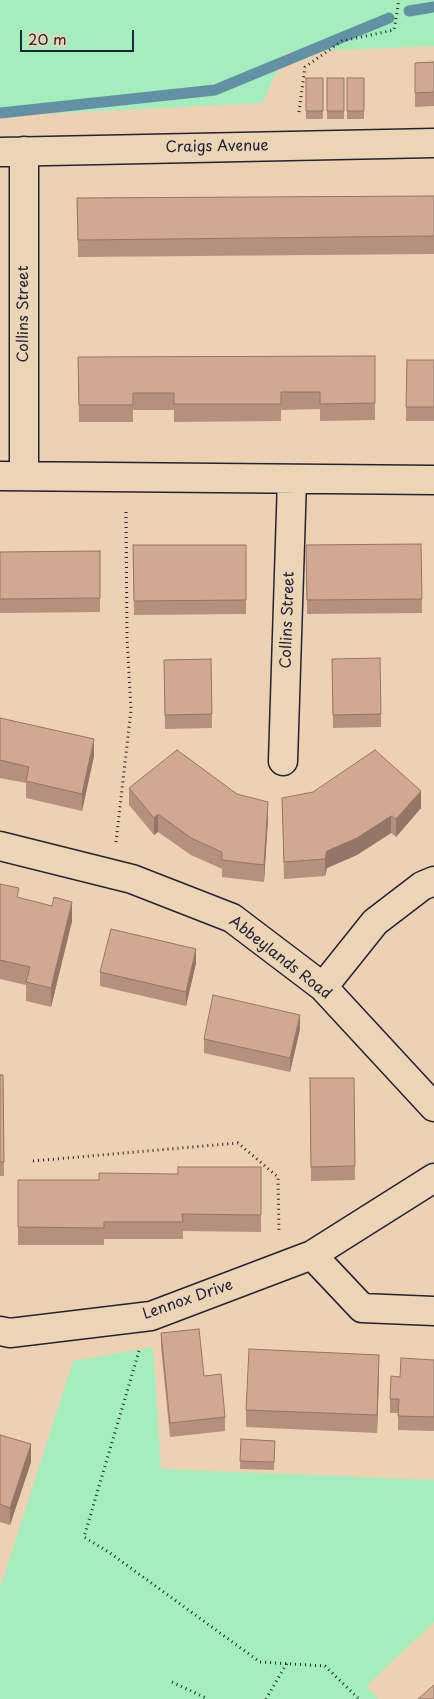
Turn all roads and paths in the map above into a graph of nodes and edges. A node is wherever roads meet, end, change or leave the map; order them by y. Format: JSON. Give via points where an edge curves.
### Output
{"nodes":[{"id":1,"x":398,"y":0,"type":"edge"},
{"id":2,"x":434,"y":144,"type":"edge"},
{"id":3,"x":299,"y":146,"type":"junction"},
{"id":4,"x":12,"y":151,"type":"edge"},
{"id":5,"x":12,"y":476,"type":"edge"},
{"id":6,"x":125,"y":478,"type":"junction"},
{"id":7,"x":292,"y":480,"type":"junction"},
{"id":8,"x":434,"y":480,"type":"edge"},
{"id":9,"x":283,"y":761,"type":"dead end"},
{"id":10,"x":0,"y":846,"type":"edge"},
{"id":11,"x":106,"y":873,"type":"junction"},
{"id":12,"x":434,"y":881,"type":"edge"},
{"id":13,"x":323,"y":988,"type":"junction"},
{"id":14,"x":434,"y":1107,"type":"edge"},
{"id":15,"x":32,"y":1160,"type":"dead end"},
{"id":16,"x":434,"y":1178,"type":"edge"},
{"id":17,"x":312,"y":1255,"type":"junction"},
{"id":18,"x":280,"y":1267,"type":"junction"},
{"id":19,"x":434,"y":1312,"type":"edge"},
{"id":20,"x":151,"y":1316,"type":"junction"},
{"id":21,"x":0,"y":1331,"type":"edge"},
{"id":22,"x":287,"y":1663,"type":"junction"},
{"id":23,"x":172,"y":1682,"type":"dead end"},
{"id":24,"x":208,"y":1699,"type":"edge"},
{"id":25,"x":266,"y":1699,"type":"edge"},
{"id":26,"x":359,"y":1699,"type":"edge"}],
"edges":[{"from":1,"to":3,"type":"path","via":[[394,30],[342,41],[305,67],[298,121]]},
{"from":2,"to":3,"type":"street","name":"Craigs Avenue"},
{"from":3,"to":4,"type":"street","name":"Craigs Avenue"},
{"from":4,"to":5,"type":"street","name":"Collins Street"},
{"from":5,"to":6,"type":"street","name":"Collins Street"},
{"from":6,"to":7,"type":"street","name":"Collins Street"},
{"from":6,"to":11,"type":"path","via":[[131,710],[115,848]]},
{"from":7,"to":8,"type":"street","name":"Collins Street"},
{"from":7,"to":9,"type":"street","name":"Collins Street"},
{"from":10,"to":11,"type":"street","name":"Abbeylands Road"},
{"from":11,"to":13,"type":"street","name":"Abbeylands Road","via":[[132,879],[232,918]]},
{"from":12,"to":13,"type":"street","via":[[422,886],[375,922]]},
{"from":13,"to":14,"type":"street","name":"Abbeylands Road"},
{"from":15,"to":18,"type":"path","via":[[238,1143],[278,1177]]},
{"from":16,"to":17,"type":"street","name":"Lennox Drive"},
{"from":17,"to":18,"type":"street","name":"Lennox Drive"},
{"from":17,"to":19,"type":"street","via":[[362,1308]]},
{"from":18,"to":20,"type":"street","name":"Lennox Drive"},
{"from":20,"to":21,"type":"street","name":"Lennox Drive","via":[[10,1333]]},
{"from":20,"to":22,"type":"path","via":[[84,1537],[260,1662]]},
{"from":22,"to":25,"type":"path"},
{"from":22,"to":26,"type":"path","via":[[325,1666]]},
{"from":23,"to":24,"type":"path"}]}
